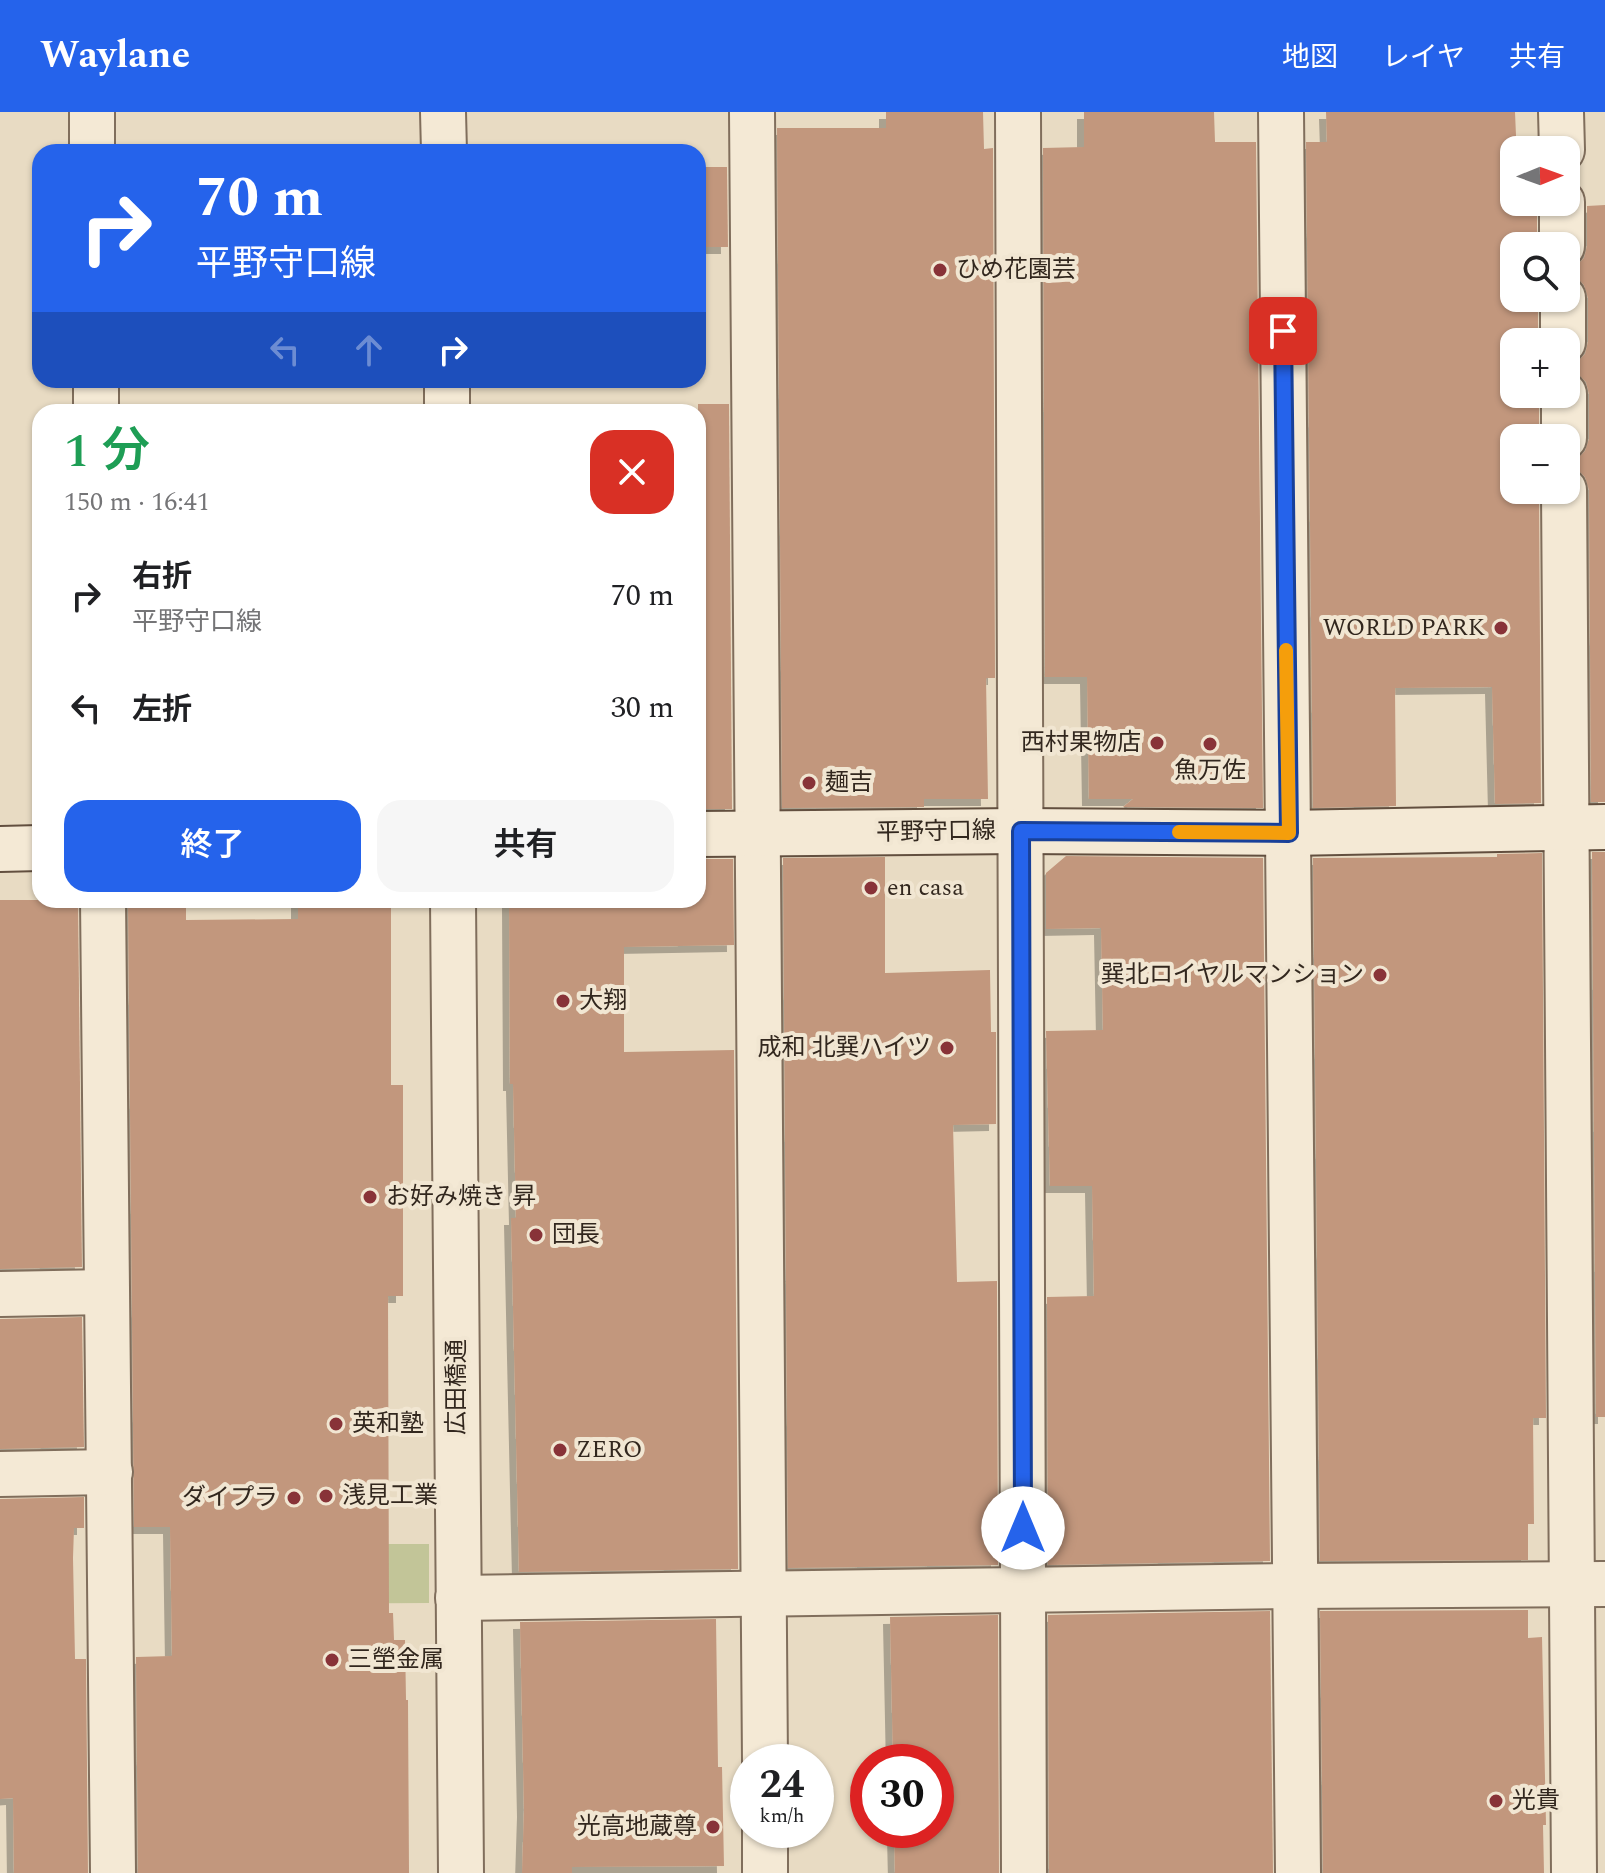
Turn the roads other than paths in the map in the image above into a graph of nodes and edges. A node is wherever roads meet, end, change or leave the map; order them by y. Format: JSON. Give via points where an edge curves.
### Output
{"nodes":[{"id":1,"x":92,"y":112,"type":"edge"},
{"id":2,"x":443,"y":112,"type":"edge"},
{"id":3,"x":752,"y":112,"type":"edge"},
{"id":4,"x":1018,"y":112,"type":"edge"},
{"id":5,"x":1281,"y":112,"type":"edge"},
{"id":6,"x":1561,"y":112,"type":"edge"},
{"id":7,"x":1562,"y":136,"type":"edge"},
{"id":8,"x":92,"y":144,"type":"edge"},
{"id":9,"x":444,"y":144,"type":"edge"},
{"id":10,"x":1565,"y":504,"type":"edge"},
{"id":11,"x":1586,"y":827,"type":"edge"},
{"id":12,"x":1021,"y":831,"type":"junction"},
{"id":13,"x":1289,"y":833,"type":"junction"},
{"id":14,"x":706,"y":834,"type":"edge"},
{"id":15,"x":758,"y":834,"type":"junction"},
{"id":16,"x":32,"y":848,"type":"edge"},
{"id":17,"x":0,"y":849,"type":"edge"},
{"id":18,"x":103,"y":908,"type":"edge"},
{"id":19,"x":453,"y":908,"type":"edge"},
{"id":20,"x":107,"y":1292,"type":"junction"},
{"id":21,"x":1,"y":1294,"type":"edge"},
{"id":22,"x":110,"y":1472,"type":"junction"},
{"id":23,"x":0,"y":1474,"type":"edge"},
{"id":24,"x":1589,"y":1584,"type":"edge"},
{"id":25,"x":1293,"y":1586,"type":"junction"},
{"id":26,"x":1024,"y":1591,"type":"junction"},
{"id":27,"x":764,"y":1594,"type":"junction"},
{"id":28,"x":458,"y":1598,"type":"junction"},
{"id":29,"x":765,"y":1744,"type":"edge"},
{"id":30,"x":765,"y":1848,"type":"edge"},
{"id":31,"x":113,"y":1873,"type":"edge"},
{"id":32,"x":461,"y":1873,"type":"edge"},
{"id":33,"x":765,"y":1873,"type":"edge"},
{"id":34,"x":1024,"y":1873,"type":"edge"},
{"id":35,"x":1298,"y":1873,"type":"edge"},
{"id":36,"x":1574,"y":1873,"type":"edge"}],
"edges":[{"from":1,"to":8,"type":"street"},
{"from":2,"to":9,"type":"street"},
{"from":3,"to":15,"type":"street"},
{"from":4,"to":12,"type":"street"},
{"from":5,"to":13,"type":"street"},
{"from":6,"to":7,"type":"street"},
{"from":10,"to":11,"type":"street"},
{"from":11,"to":13,"type":"street","name":"平野守口線"},
{"from":11,"to":24,"type":"street"},
{"from":12,"to":13,"type":"street","name":"平野守口線"},
{"from":12,"to":15,"type":"street","name":"平野守口線"},
{"from":12,"to":26,"type":"street"},
{"from":13,"to":25,"type":"street"},
{"from":14,"to":15,"type":"street","name":"平野守口線"},
{"from":15,"to":27,"type":"street"},
{"from":16,"to":17,"type":"street"},
{"from":18,"to":20,"type":"street"},
{"from":19,"to":28,"type":"street","name":"広田橋通"},
{"from":20,"to":21,"type":"street"},
{"from":20,"to":22,"type":"street"},
{"from":22,"to":23,"type":"street"},
{"from":22,"to":31,"type":"street"},
{"from":24,"to":25,"type":"street"},
{"from":24,"to":36,"type":"street"},
{"from":25,"to":26,"type":"street"},
{"from":25,"to":35,"type":"street"},
{"from":26,"to":27,"type":"street"},
{"from":26,"to":34,"type":"street"},
{"from":27,"to":28,"type":"street"},
{"from":27,"to":29,"type":"street"},
{"from":28,"to":32,"type":"street","name":"広田橋通"},
{"from":30,"to":33,"type":"street"}]}
